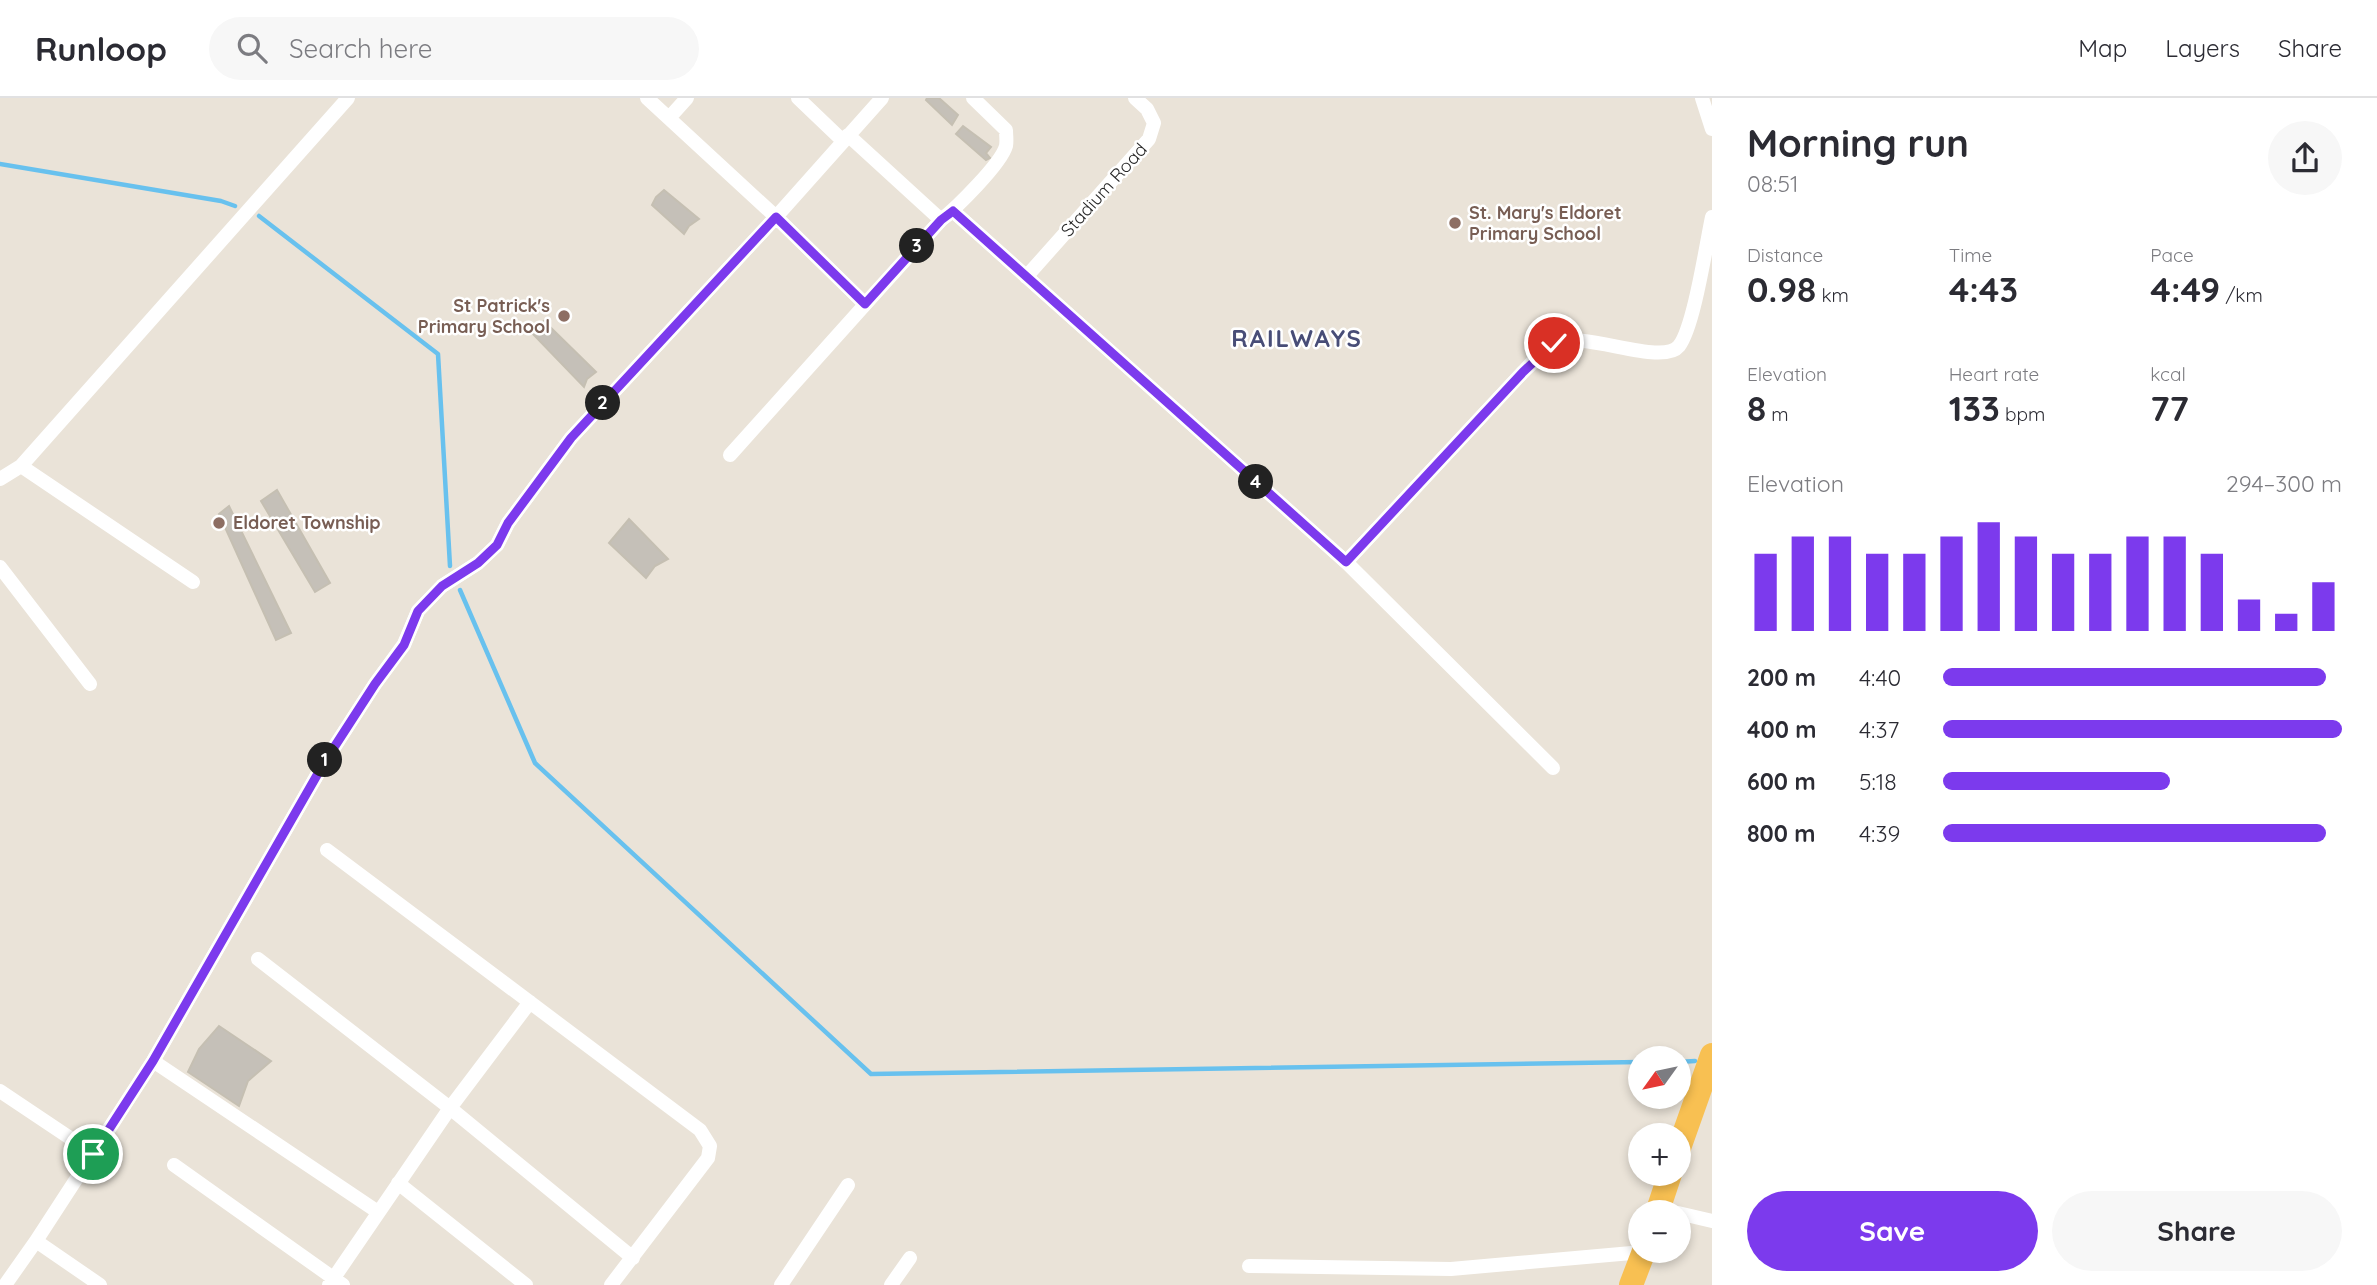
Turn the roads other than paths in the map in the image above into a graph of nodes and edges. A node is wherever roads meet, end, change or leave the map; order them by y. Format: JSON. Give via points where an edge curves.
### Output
{"nodes":[{"id":1,"x":348,"y":98,"type":"edge"},
{"id":2,"x":647,"y":98,"type":"edge"},
{"id":3,"x":687,"y":98,"type":"edge"},
{"id":4,"x":798,"y":98,"type":"edge"},
{"id":5,"x":881,"y":98,"type":"edge"},
{"id":6,"x":973,"y":98,"type":"edge"},
{"id":7,"x":1135,"y":98,"type":"edge"},
{"id":8,"x":1702,"y":98,"type":"edge"},
{"id":9,"x":669,"y":118,"type":"junction"},
{"id":10,"x":1712,"y":129,"type":"edge"},
{"id":11,"x":846,"y":138,"type":"junction"},
{"id":12,"x":947,"y":215,"type":"junction"},
{"id":13,"x":776,"y":217,"type":"junction"},
{"id":14,"x":1712,"y":217,"type":"edge"},
{"id":15,"x":1026,"y":277,"type":"junction"},
{"id":16,"x":865,"y":304,"type":"junction"},
{"id":17,"x":730,"y":455,"type":"dead end"},
{"id":18,"x":21,"y":466,"type":"junction"},
{"id":19,"x":0,"y":479,"type":"edge"},
{"id":20,"x":1346,"y":562,"type":"junction"},
{"id":21,"x":0,"y":566,"type":"edge"},
{"id":22,"x":194,"y":582,"type":"dead end"},
{"id":23,"x":90,"y":684,"type":"dead end"},
{"id":24,"x":1553,"y":768,"type":"dead end"},
{"id":25,"x":327,"y":850,"type":"dead end"},
{"id":26,"x":258,"y":959,"type":"dead end"},
{"id":27,"x":530,"y":1002,"type":"junction"},
{"id":28,"x":1712,"y":1055,"type":"edge"},
{"id":29,"x":153,"y":1061,"type":"junction"},
{"id":30,"x":0,"y":1091,"type":"edge"},
{"id":31,"x":450,"y":1108,"type":"junction"},
{"id":32,"x":1688,"y":1123,"type":"edge"},
{"id":33,"x":93,"y":1154,"type":"junction"},
{"id":34,"x":174,"y":1165,"type":"dead end"},
{"id":35,"x":398,"y":1183,"type":"junction"},
{"id":36,"x":848,"y":1185,"type":"dead end"},
{"id":37,"x":378,"y":1212,"type":"junction"},
{"id":38,"x":1691,"y":1217,"type":"edge"},
{"id":39,"x":1712,"y":1221,"type":"edge"},
{"id":40,"x":36,"y":1241,"type":"junction"},
{"id":41,"x":1628,"y":1253,"type":"edge"},
{"id":42,"x":633,"y":1258,"type":"junction"},
{"id":43,"x":910,"y":1258,"type":"dead end"},
{"id":44,"x":1640,"y":1263,"type":"edge"},
{"id":45,"x":1249,"y":1266,"type":"dead end"},
{"id":46,"x":335,"y":1283,"type":"edge"},
{"id":47,"x":5,"y":1285,"type":"edge"},
{"id":48,"x":100,"y":1285,"type":"edge"},
{"id":49,"x":526,"y":1285,"type":"edge"},
{"id":50,"x":611,"y":1285,"type":"edge"},
{"id":51,"x":781,"y":1285,"type":"edge"},
{"id":52,"x":891,"y":1285,"type":"edge"},
{"id":53,"x":1631,"y":1285,"type":"edge"}],
"edges":[{"from":1,"to":18,"type":"street"},
{"from":2,"to":9,"type":"street"},
{"from":3,"to":9,"type":"street"},
{"from":4,"to":11,"type":"street"},
{"from":5,"to":11,"type":"street"},
{"from":6,"to":12,"type":"street","via":[[1006,130],[1007,144],[1000,158]]},
{"from":7,"to":15,"type":"street","name":"Stadium Road","via":[[1154,123],[1149,139]]},
{"from":8,"to":10,"type":"street"},
{"from":9,"to":13,"type":"street"},
{"from":11,"to":12,"type":"street"},
{"from":11,"to":13,"type":"street"},
{"from":12,"to":15,"type":"street"},
{"from":12,"to":16,"type":"street"},
{"from":13,"to":16,"type":"street"},
{"from":13,"to":29,"type":"street","via":[[571,438],[497,545],[442,586],[418,611],[404,645],[324,763]]},
{"from":14,"to":20,"type":"street","via":[[1688,331],[1678,348],[1667,353],[1580,339],[1554,343]]},
{"from":15,"to":20,"type":"street"},
{"from":16,"to":17,"type":"street"},
{"from":18,"to":19,"type":"street"},
{"from":18,"to":22,"type":"street"},
{"from":20,"to":24,"type":"street"},
{"from":21,"to":23,"type":"street"},
{"from":25,"to":27,"type":"street"},
{"from":26,"to":31,"type":"street"},
{"from":27,"to":31,"type":"street"},
{"from":27,"to":42,"type":"street","via":[[700,1130],[710,1146],[708,1158]]},
{"from":28,"to":32,"type":"highway"},
{"from":29,"to":33,"type":"street"},
{"from":29,"to":37,"type":"street"},
{"from":30,"to":33,"type":"street"},
{"from":31,"to":35,"type":"street"},
{"from":31,"to":42,"type":"street"},
{"from":33,"to":40,"type":"street"},
{"from":34,"to":46,"type":"street"},
{"from":35,"to":37,"type":"street"},
{"from":35,"to":49,"type":"street"},
{"from":36,"to":51,"type":"street"},
{"from":37,"to":46,"type":"street"},
{"from":38,"to":39,"type":"street"},
{"from":40,"to":47,"type":"street"},
{"from":40,"to":48,"type":"street"},
{"from":41,"to":45,"type":"street","via":[[1451,1269]]},
{"from":42,"to":50,"type":"street"},
{"from":43,"to":52,"type":"street"},
{"from":44,"to":53,"type":"highway"}]}
